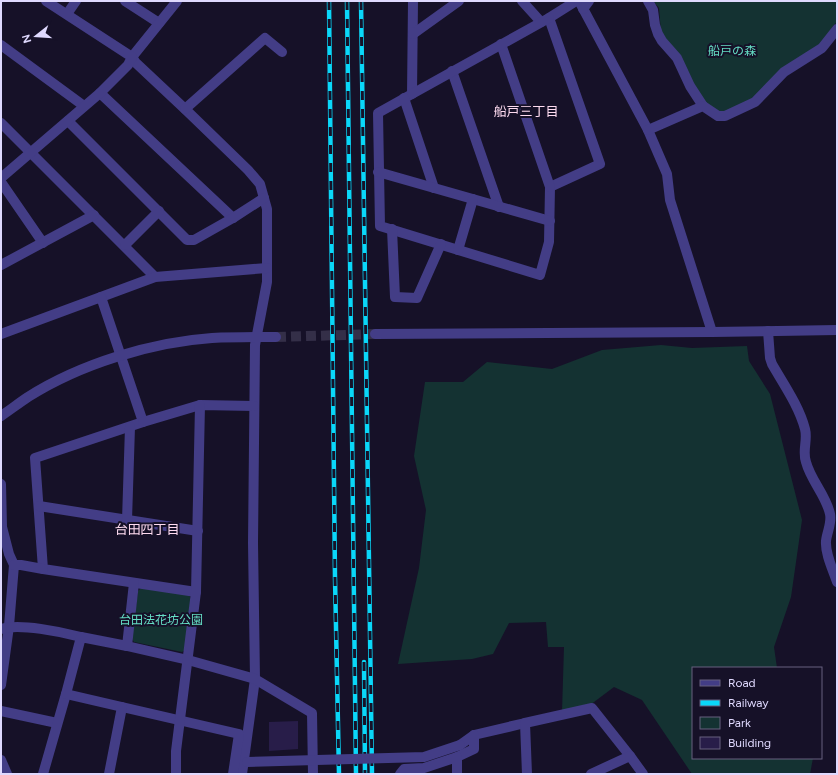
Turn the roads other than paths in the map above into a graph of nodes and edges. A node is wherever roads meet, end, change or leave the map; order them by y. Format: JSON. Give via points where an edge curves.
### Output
{"nodes":[{"id":1,"x":46,"y":1,"type":"edge"},
{"id":2,"x":76,"y":1,"type":"edge"},
{"id":3,"x":125,"y":1,"type":"edge"},
{"id":4,"x":177,"y":1,"type":"edge"},
{"id":5,"x":413,"y":1,"type":"edge"},
{"id":6,"x":459,"y":1,"type":"edge"},
{"id":7,"x":522,"y":1,"type":"edge"},
{"id":8,"x":648,"y":1,"type":"edge"},
{"id":9,"x":582,"y":3,"type":"edge"},
{"id":10,"x":68,"y":14,"type":"junction"},
{"id":11,"x":545,"y":20,"type":"junction"},
{"id":12,"x":159,"y":23,"type":"junction"},
{"id":13,"x":837,"y":29,"type":"edge"},
{"id":14,"x":413,"y":34,"type":"junction"},
{"id":15,"x":501,"y":44,"type":"junction"},
{"id":16,"x":1,"y":45,"type":"edge"},
{"id":17,"x":282,"y":52,"type":"dead end"},
{"id":18,"x":132,"y":57,"type":"junction"},
{"id":19,"x":452,"y":71,"type":"junction"},
{"id":20,"x":100,"y":93,"type":"junction"},
{"id":21,"x":408,"y":96,"type":"junction"},
{"id":22,"x":84,"y":106,"type":"junction"},
{"id":23,"x":703,"y":106,"type":"junction"},
{"id":24,"x":185,"y":109,"type":"junction"},
{"id":25,"x":68,"y":121,"type":"junction"},
{"id":26,"x":1,"y":123,"type":"edge"},
{"id":27,"x":648,"y":130,"type":"junction"},
{"id":28,"x":31,"y":152,"type":"junction"},
{"id":29,"x":378,"y":172,"type":"junction"},
{"id":30,"x":1,"y":178,"type":"edge"},
{"id":31,"x":1,"y":182,"type":"edge"},
{"id":32,"x":550,"y":187,"type":"junction"},
{"id":33,"x":434,"y":188,"type":"junction"},
{"id":34,"x":264,"y":198,"type":"junction"},
{"id":35,"x":473,"y":199,"type":"junction"},
{"id":36,"x":499,"y":206,"type":"junction"},
{"id":37,"x":159,"y":211,"type":"junction"},
{"id":38,"x":94,"y":215,"type":"junction"},
{"id":39,"x":233,"y":218,"type":"junction"},
{"id":40,"x":550,"y":221,"type":"junction"},
{"id":41,"x":392,"y":229,"type":"junction"},
{"id":42,"x":43,"y":243,"type":"junction"},
{"id":43,"x":441,"y":244,"type":"junction"},
{"id":44,"x":125,"y":245,"type":"junction"},
{"id":45,"x":458,"y":250,"type":"junction"},
{"id":46,"x":1,"y":265,"type":"edge"},
{"id":47,"x":267,"y":268,"type":"junction"},
{"id":48,"x":155,"y":277,"type":"junction"},
{"id":49,"x":101,"y":297,"type":"junction"},
{"id":50,"x":837,"y":330,"type":"edge"},
{"id":51,"x":768,"y":331,"type":"junction"},
{"id":52,"x":712,"y":332,"type":"junction"},
{"id":53,"x":1,"y":334,"type":"edge"},
{"id":54,"x":375,"y":334,"type":"tunnel mouth"},
{"id":55,"x":256,"y":337,"type":"junction"},
{"id":56,"x":276,"y":337,"type":"tunnel mouth"},
{"id":57,"x":121,"y":355,"type":"junction"},
{"id":58,"x":200,"y":405,"type":"junction"},
{"id":59,"x":254,"y":406,"type":"junction"},
{"id":60,"x":1,"y":414,"type":"edge"},
{"id":61,"x":143,"y":422,"type":"junction"},
{"id":62,"x":130,"y":427,"type":"junction"},
{"id":63,"x":1,"y":484,"type":"edge"},
{"id":64,"x":1,"y":500,"type":"edge"},
{"id":65,"x":39,"y":506,"type":"junction"},
{"id":66,"x":127,"y":520,"type":"junction"},
{"id":67,"x":198,"y":531,"type":"junction"},
{"id":68,"x":14,"y":565,"type":"junction"},
{"id":69,"x":43,"y":569,"type":"junction"},
{"id":70,"x":837,"y":582,"type":"edge"},
{"id":71,"x":134,"y":583,"type":"junction"},
{"id":72,"x":196,"y":592,"type":"junction"},
{"id":73,"x":5,"y":627,"type":"edge"},
{"id":74,"x":81,"y":637,"type":"junction"},
{"id":75,"x":127,"y":646,"type":"junction"},
{"id":76,"x":188,"y":660,"type":"junction"},
{"id":77,"x":255,"y":678,"type":"junction"},
{"id":78,"x":1,"y":685,"type":"edge"},
{"id":79,"x":66,"y":694,"type":"junction"},
{"id":80,"x":122,"y":707,"type":"junction"},
{"id":81,"x":1,"y":711,"type":"edge"},
{"id":82,"x":180,"y":720,"type":"junction"},
{"id":83,"x":57,"y":723,"type":"junction"},
{"id":84,"x":525,"y":723,"type":"junction"},
{"id":85,"x":474,"y":735,"type":"junction"},
{"id":86,"x":630,"y":756,"type":"junction"},
{"id":87,"x":457,"y":757,"type":"junction"},
{"id":88,"x":1,"y":760,"type":"edge"},
{"id":89,"x":245,"y":762,"type":"junction"},
{"id":90,"x":7,"y":774,"type":"edge"},
{"id":91,"x":42,"y":774,"type":"edge"},
{"id":92,"x":109,"y":774,"type":"edge"},
{"id":93,"x":176,"y":774,"type":"edge"},
{"id":94,"x":232,"y":774,"type":"edge"},
{"id":95,"x":242,"y":774,"type":"edge"},
{"id":96,"x":313,"y":774,"type":"edge"},
{"id":97,"x":400,"y":774,"type":"edge"},
{"id":98,"x":458,"y":774,"type":"edge"},
{"id":99,"x":527,"y":774,"type":"edge"},
{"id":100,"x":591,"y":774,"type":"edge"},
{"id":101,"x":643,"y":774,"type":"edge"}],
"edges":[{"from":1,"to":10,"type":"street"},
{"from":2,"to":10,"type":"street"},
{"from":3,"to":12,"type":"street"},
{"from":4,"to":12,"type":"street"},
{"from":5,"to":14,"type":"street"},
{"from":6,"to":14,"type":"street"},
{"from":7,"to":11,"type":"street"},
{"from":8,"to":23,"type":"street","via":[[653,10],[658,34],[677,58]]},
{"from":9,"to":11,"type":"street"},
{"from":9,"to":27,"type":"street"},
{"from":10,"to":18,"type":"street"},
{"from":11,"to":15,"type":"street"},
{"from":11,"to":32,"type":"street","via":[[600,164]]},
{"from":12,"to":18,"type":"street"},
{"from":13,"to":23,"type":"street","via":[[822,48],[784,72],[754,102],[725,116],[718,116]]},
{"from":14,"to":21,"type":"street"},
{"from":15,"to":19,"type":"street"},
{"from":15,"to":32,"type":"street"},
{"from":16,"to":22,"type":"street"},
{"from":17,"to":24,"type":"street","via":[[265,38]]},
{"from":18,"to":20,"type":"street","via":[[128,65]]},
{"from":18,"to":24,"type":"street"},
{"from":19,"to":21,"type":"street"},
{"from":19,"to":36,"type":"street"},
{"from":20,"to":22,"type":"street"},
{"from":20,"to":39,"type":"street"},
{"from":21,"to":29,"type":"street","via":[[378,114]]},
{"from":21,"to":33,"type":"street"},
{"from":22,"to":25,"type":"street"},
{"from":23,"to":27,"type":"street"},
{"from":24,"to":34,"type":"street","via":[[248,170],[260,184]]},
{"from":25,"to":28,"type":"street"},
{"from":25,"to":37,"type":"street"},
{"from":26,"to":28,"type":"street"},
{"from":27,"to":52,"type":"street","via":[[667,174],[670,200]]},
{"from":28,"to":30,"type":"street"},
{"from":28,"to":38,"type":"street"},
{"from":29,"to":33,"type":"street"},
{"from":29,"to":41,"type":"street","via":[[380,226]]},
{"from":31,"to":42,"type":"street"},
{"from":32,"to":40,"type":"street"},
{"from":33,"to":35,"type":"street"},
{"from":34,"to":39,"type":"street"},
{"from":34,"to":47,"type":"street","via":[[267,209]]},
{"from":35,"to":36,"type":"street"},
{"from":35,"to":45,"type":"street"},
{"from":36,"to":40,"type":"street"},
{"from":37,"to":39,"type":"street","via":[[187,240],[194,240]]},
{"from":37,"to":44,"type":"street"},
{"from":38,"to":42,"type":"street"},
{"from":38,"to":44,"type":"street"},
{"from":40,"to":45,"type":"street","via":[[549,242],[540,275]]},
{"from":41,"to":43,"type":"street"},
{"from":41,"to":43,"type":"street","via":[[395,297],[417,298]]},
{"from":42,"to":46,"type":"street"},
{"from":43,"to":45,"type":"street"},
{"from":44,"to":48,"type":"street"},
{"from":47,"to":48,"type":"street"},
{"from":47,"to":55,"type":"street","via":[[267,282]]},
{"from":48,"to":49,"type":"street"},
{"from":49,"to":53,"type":"street"},
{"from":49,"to":57,"type":"street"},
{"from":50,"to":51,"type":"street"},
{"from":51,"to":52,"type":"street"},
{"from":51,"to":70,"type":"street","via":[[772,364],[799,412],[806,437],[806,462],[830,512],[826,542]]},
{"from":52,"to":54,"type":"street"},
{"from":55,"to":56,"type":"street"},
{"from":55,"to":57,"type":"street","via":[[182,342]]},
{"from":55,"to":59,"type":"street"},
{"from":57,"to":60,"type":"street","via":[[61,379]]},
{"from":57,"to":61,"type":"street"},
{"from":58,"to":59,"type":"street"},
{"from":58,"to":61,"type":"street"},
{"from":58,"to":67,"type":"street"},
{"from":59,"to":77,"type":"street"},
{"from":61,"to":62,"type":"street"},
{"from":62,"to":65,"type":"street","via":[[35,458]]},
{"from":62,"to":66,"type":"street"},
{"from":63,"to":64,"type":"street"},
{"from":64,"to":68,"type":"street","via":[[2,527]]},
{"from":65,"to":66,"type":"street"},
{"from":65,"to":69,"type":"street"},
{"from":66,"to":67,"type":"street"},
{"from":67,"to":72,"type":"street"},
{"from":68,"to":69,"type":"street"},
{"from":68,"to":73,"type":"street"},
{"from":69,"to":71,"type":"street"},
{"from":71,"to":72,"type":"street"},
{"from":71,"to":75,"type":"street"},
{"from":72,"to":76,"type":"street"},
{"from":73,"to":74,"type":"street","via":[[58,631]]},
{"from":73,"to":78,"type":"street"},
{"from":74,"to":75,"type":"street"},
{"from":74,"to":79,"type":"street"},
{"from":75,"to":76,"type":"street"},
{"from":76,"to":77,"type":"street"},
{"from":76,"to":82,"type":"street"},
{"from":77,"to":89,"type":"street"},
{"from":77,"to":96,"type":"street","via":[[312,713]]},
{"from":79,"to":80,"type":"street"},
{"from":79,"to":83,"type":"street"},
{"from":80,"to":82,"type":"street"},
{"from":80,"to":92,"type":"street"},
{"from":81,"to":83,"type":"street"},
{"from":82,"to":93,"type":"street"},
{"from":82,"to":94,"type":"street","via":[[239,734]]},
{"from":83,"to":91,"type":"street"},
{"from":84,"to":85,"type":"street"},
{"from":84,"to":86,"type":"street","via":[[592,708]]},
{"from":84,"to":99,"type":"street"},
{"from":85,"to":87,"type":"street","via":[[474,749]]},
{"from":85,"to":89,"type":"street","bridge":true,"via":[[460,746],[424,757]]},
{"from":86,"to":100,"type":"street"},
{"from":86,"to":101,"type":"street"},
{"from":87,"to":97,"type":"street","via":[[424,768],[404,769]]},
{"from":87,"to":98,"type":"street"},
{"from":88,"to":90,"type":"street"},
{"from":89,"to":95,"type":"street"}]}
